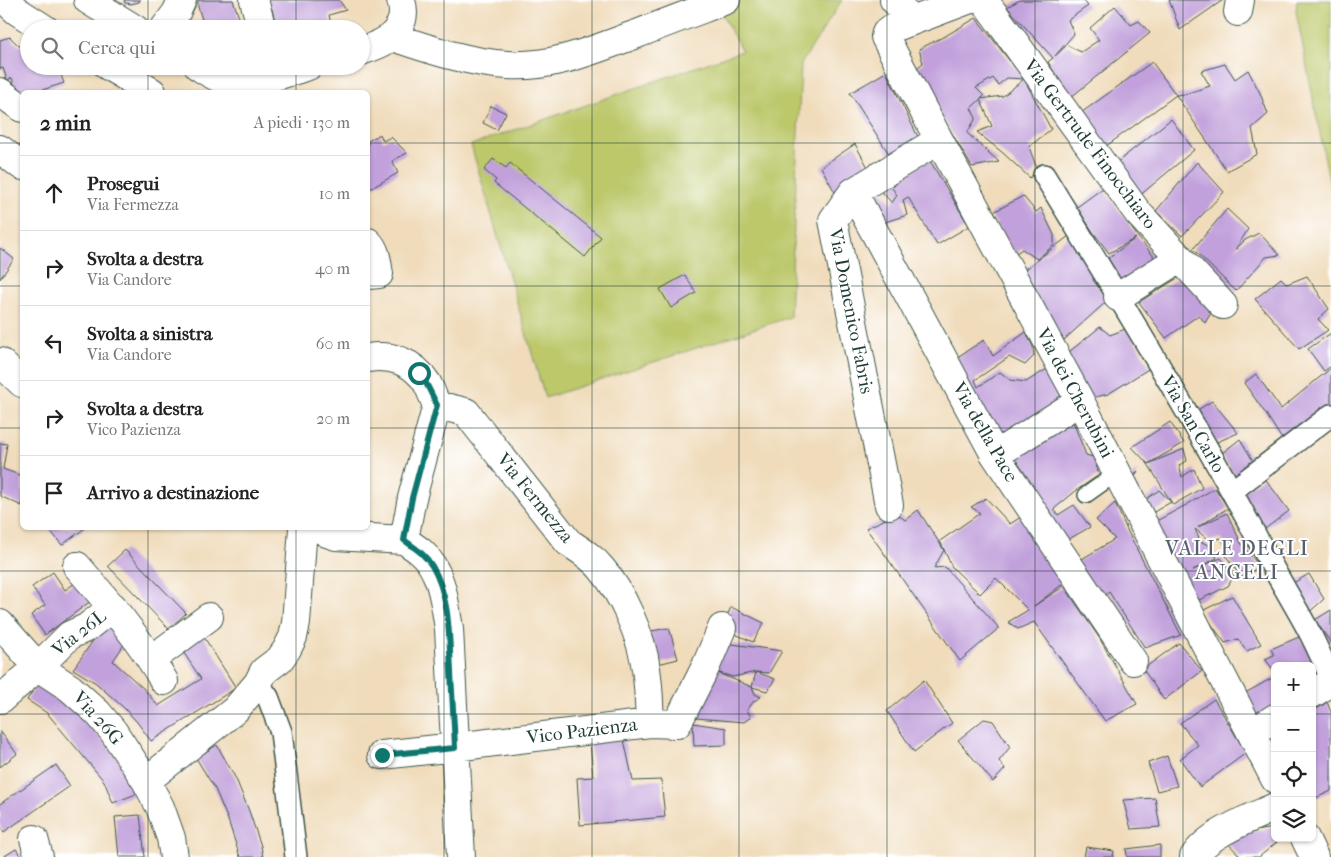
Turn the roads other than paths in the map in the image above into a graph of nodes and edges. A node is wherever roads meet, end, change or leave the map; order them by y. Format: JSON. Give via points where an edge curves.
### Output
{"nodes":[{"id":1,"x":5,"y":0,"type":"edge"},
{"id":2,"x":88,"y":0,"type":"edge"},
{"id":3,"x":182,"y":0,"type":"edge"},
{"id":4,"x":254,"y":0,"type":"edge"},
{"id":5,"x":401,"y":0,"type":"edge"},
{"id":6,"x":726,"y":0,"type":"edge"},
{"id":7,"x":894,"y":0,"type":"edge"},
{"id":8,"x":968,"y":0,"type":"edge"},
{"id":9,"x":984,"y":0,"type":"edge"},
{"id":10,"x":32,"y":20,"type":"edge"},
{"id":11,"x":121,"y":20,"type":"edge"},
{"id":12,"x":170,"y":20,"type":"edge"},
{"id":13,"x":259,"y":20,"type":"edge"},
{"id":14,"x":910,"y":22,"type":"junction"},
{"id":15,"x":393,"y":37,"type":"junction"},
{"id":16,"x":370,"y":48,"type":"edge"},
{"id":17,"x":123,"y":75,"type":"edge"},
{"id":18,"x":214,"y":75,"type":"edge"},
{"id":19,"x":275,"y":75,"type":"edge"},
{"id":20,"x":149,"y":90,"type":"edge"},
{"id":21,"x":0,"y":92,"type":"edge"},
{"id":22,"x":20,"y":107,"type":"edge"},
{"id":23,"x":939,"y":140,"type":"junction"},
{"id":24,"x":0,"y":148,"type":"edge"},
{"id":25,"x":20,"y":164,"type":"edge"},
{"id":26,"x":1044,"y":175,"type":"dead end"},
{"id":27,"x":853,"y":192,"type":"junction"},
{"id":28,"x":370,"y":245,"type":"edge"},
{"id":29,"x":1180,"y":258,"type":"junction"},
{"id":30,"x":373,"y":275,"type":"edge"},
{"id":31,"x":1118,"y":297,"type":"junction"},
{"id":32,"x":1223,"y":305,"type":"dead end"},
{"id":33,"x":370,"y":358,"type":"edge"},
{"id":34,"x":0,"y":362,"type":"edge"},
{"id":35,"x":20,"y":381,"type":"edge"},
{"id":36,"x":1080,"y":401,"type":"junction"},
{"id":37,"x":437,"y":405,"type":"junction"},
{"id":38,"x":1331,"y":415,"type":"edge"},
{"id":39,"x":995,"y":455,"type":"junction"},
{"id":40,"x":1117,"y":473,"type":"junction"},
{"id":41,"x":1232,"y":491,"type":"junction"},
{"id":42,"x":1086,"y":495,"type":"dead end"},
{"id":43,"x":889,"y":504,"type":"dead end"},
{"id":44,"x":303,"y":530,"type":"edge"},
{"id":45,"x":323,"y":530,"type":"edge"},
{"id":46,"x":404,"y":540,"type":"junction"},
{"id":47,"x":76,"y":566,"type":"dead end"},
{"id":48,"x":113,"y":607,"type":"junction"},
{"id":49,"x":209,"y":617,"type":"dead end"},
{"id":50,"x":0,"y":624,"type":"edge"},
{"id":51,"x":722,"y":628,"type":"dead end"},
{"id":52,"x":1133,"y":661,"type":"dead end"},
{"id":53,"x":38,"y":667,"type":"junction"},
{"id":54,"x":1331,"y":681,"type":"edge"},
{"id":55,"x":258,"y":683,"type":"junction"},
{"id":56,"x":1316,"y":691,"type":"edge"},
{"id":57,"x":0,"y":699,"type":"edge"},
{"id":58,"x":1271,"y":721,"type":"edge"},
{"id":59,"x":650,"y":723,"type":"junction"},
{"id":60,"x":1252,"y":733,"type":"junction"},
{"id":61,"x":455,"y":748,"type":"junction"},
{"id":62,"x":382,"y":755,"type":"dead end"},
{"id":63,"x":1271,"y":772,"type":"edge"},
{"id":64,"x":146,"y":781,"type":"junction"},
{"id":65,"x":1271,"y":809,"type":"edge"},
{"id":66,"x":1306,"y":842,"type":"edge"},
{"id":67,"x":174,"y":857,"type":"edge"},
{"id":68,"x":296,"y":857,"type":"edge"},
{"id":69,"x":460,"y":857,"type":"edge"},
{"id":70,"x":1194,"y":857,"type":"edge"},
{"id":71,"x":1314,"y":857,"type":"edge"}],
"edges":[{"from":1,"to":10,"type":"street"},
{"from":2,"to":11,"type":"street"},
{"from":3,"to":12,"type":"street"},
{"from":4,"to":13,"type":"street"},
{"from":5,"to":15,"type":"street","via":[[403,15]]},
{"from":6,"to":15,"type":"street","via":[[582,54],[538,64],[485,62]]},
{"from":7,"to":14,"type":"street"},
{"from":8,"to":14,"type":"street"},
{"from":9,"to":29,"type":"street","name":"Via Gertrude Finocchiaro","via":[[1138,213]]},
{"from":14,"to":23,"type":"street","name":"Via dei Cherubini","via":[[891,29],[885,37]]},
{"from":15,"to":16,"type":"street"},
{"from":17,"to":20,"type":"street"},
{"from":18,"to":19,"type":"street","via":[[234,82],[250,82]]},
{"from":21,"to":22,"type":"street"},
{"from":23,"to":27,"type":"street","name":"Via Domenico Fabris"},
{"from":23,"to":36,"type":"street","name":"Via dei Cherubini"},
{"from":24,"to":25,"type":"street"},
{"from":26,"to":31,"type":"street","name":"Via San Carlo"},
{"from":27,"to":39,"type":"street","name":"Via della Pace"},
{"from":27,"to":43,"type":"street","name":"Via Domenico Fabris","via":[[833,220]]},
{"from":28,"to":30,"type":"street","via":[[376,255]]},
{"from":29,"to":31,"type":"street"},
{"from":29,"to":32,"type":"street","name":"Via Gertrude Finocchiaro"},
{"from":31,"to":41,"type":"street","name":"Via San Carlo"},
{"from":33,"to":37,"type":"street","via":[[388,357],[409,365],[426,383]]},
{"from":34,"to":35,"type":"street"},
{"from":36,"to":39,"type":"street"},
{"from":36,"to":40,"type":"street","name":"Via dei Cherubini"},
{"from":37,"to":46,"type":"street"},
{"from":37,"to":59,"type":"street","name":"Via Fermezza","via":[[466,412],[568,542],[602,568],[631,618],[638,638],[646,668]]},
{"from":38,"to":41,"type":"street"},
{"from":39,"to":52,"type":"street","name":"Via della Pace"},
{"from":40,"to":42,"type":"lane"},
{"from":40,"to":60,"type":"street","name":"Via dei Cherubini"},
{"from":41,"to":54,"type":"street","name":"Via San Carlo","via":[[1305,622]]},
{"from":44,"to":55,"type":"street","via":[[293,637],[284,654],[264,672]]},
{"from":45,"to":46,"type":"street","via":[[336,536]]},
{"from":46,"to":61,"type":"street","via":[[422,553],[440,583],[449,629]]},
{"from":47,"to":48,"type":"street"},
{"from":48,"to":49,"type":"street","via":[[158,670]]},
{"from":48,"to":53,"type":"street","name":"Via 26L","via":[[86,628],[70,634]]},
{"from":50,"to":53,"type":"street","name":"Via 26G"},
{"from":51,"to":59,"type":"street","name":"Vico Pazienza","via":[[677,724]]},
{"from":53,"to":57,"type":"street","name":"Via 26L"},
{"from":53,"to":64,"type":"street","name":"Via 26G","via":[[70,688],[98,713]]},
{"from":54,"to":56,"type":"street"},
{"from":55,"to":64,"type":"street","via":[[235,710]]},
{"from":55,"to":68,"type":"street","via":[[268,697],[281,732]]},
{"from":58,"to":60,"type":"street"},
{"from":59,"to":61,"type":"street","name":"Vico Pazienza"},
{"from":60,"to":63,"type":"street","name":"Via dei Cherubini"},
{"from":61,"to":62,"type":"street","name":"Vico Pazienza"},
{"from":61,"to":69,"type":"street"},
{"from":64,"to":67,"type":"street","name":"Via 26G","via":[[160,807]]},
{"from":65,"to":70,"type":"street","via":[[1215,837]]},
{"from":66,"to":71,"type":"street"}]}
